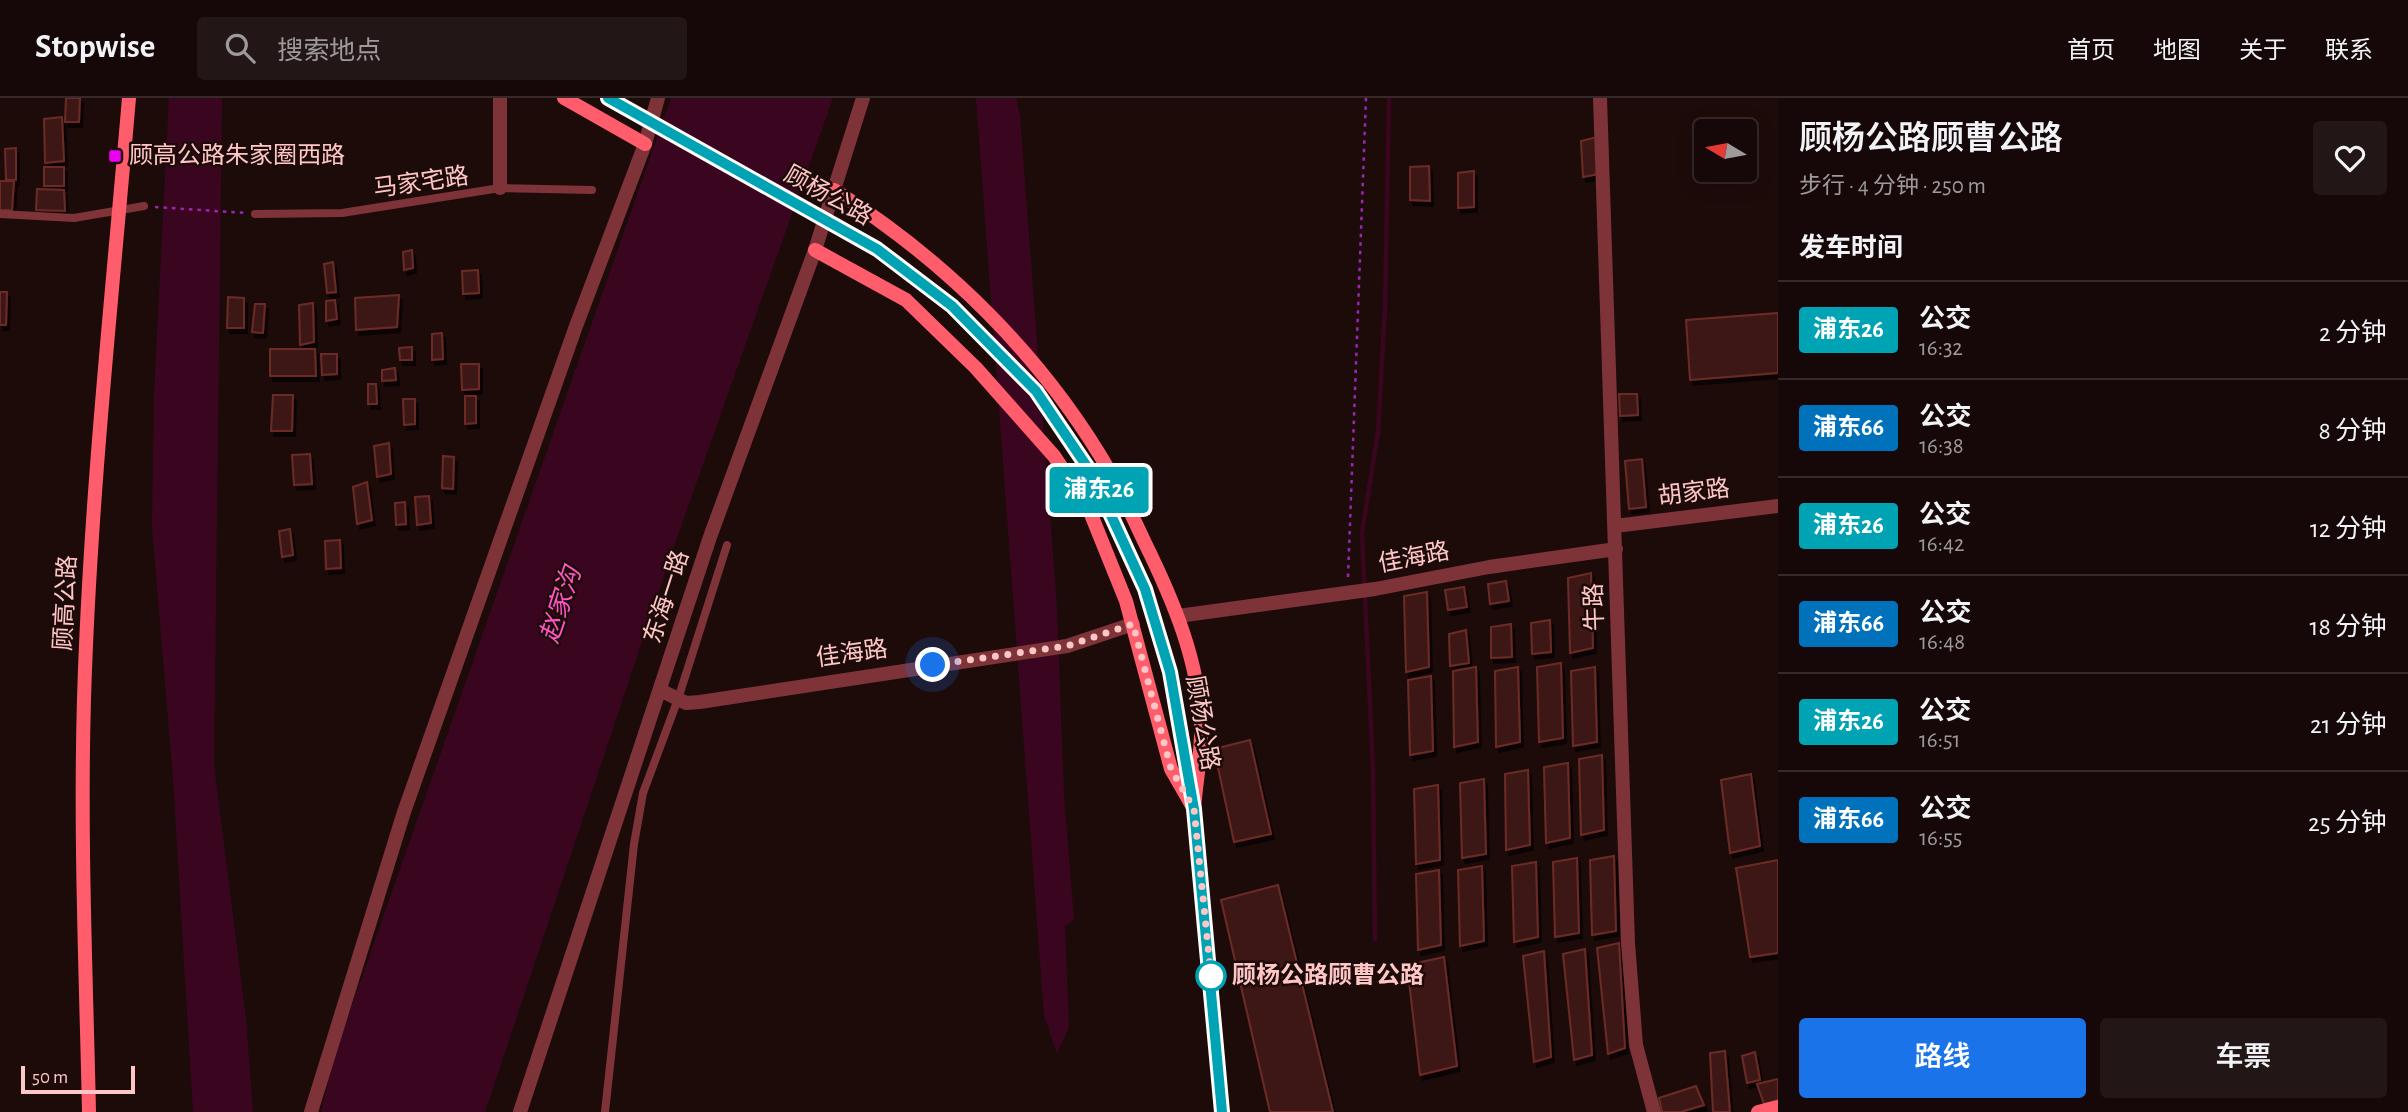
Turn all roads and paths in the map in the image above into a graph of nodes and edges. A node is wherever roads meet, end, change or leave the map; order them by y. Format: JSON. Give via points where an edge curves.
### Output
{"nodes":[{"id":1,"x":129,"y":98,"type":"edge"},
{"id":2,"x":500,"y":98,"type":"edge"},
{"id":3,"x":564,"y":98,"type":"edge"},
{"id":4,"x":608,"y":98,"type":"edge"},
{"id":5,"x":658,"y":98,"type":"edge"},
{"id":6,"x":863,"y":98,"type":"edge"},
{"id":7,"x":1366,"y":98,"type":"edge"},
{"id":8,"x":1600,"y":98,"type":"edge"},
{"id":9,"x":645,"y":144,"type":"junction"},
{"id":10,"x":500,"y":188,"type":"junction"},
{"id":11,"x":592,"y":190,"type":"dead end"},
{"id":12,"x":834,"y":190,"type":"junction"},
{"id":13,"x":145,"y":206,"type":"joint"},
{"id":14,"x":120,"y":212,"type":"junction"},
{"id":15,"x":0,"y":214,"type":"edge"},
{"id":16,"x":255,"y":214,"type":"joint"},
{"id":17,"x":815,"y":250,"type":"junction"},
{"id":18,"x":1778,"y":506,"type":"edge"},
{"id":19,"x":1615,"y":526,"type":"junction"},
{"id":20,"x":727,"y":545,"type":"dead end"},
{"id":21,"x":1616,"y":549,"type":"junction"},
{"id":22,"x":1348,"y":593,"type":"junction"},
{"id":23,"x":1178,"y":616,"type":"junction"},
{"id":24,"x":1133,"y":624,"type":"junction"},
{"id":25,"x":660,"y":690,"type":"junction"},
{"id":26,"x":678,"y":699,"type":"junction"},
{"id":27,"x":1194,"y":809,"type":"junction"},
{"id":28,"x":1778,"y":1107,"type":"edge"},
{"id":29,"x":89,"y":1112,"type":"edge"},
{"id":30,"x":311,"y":1112,"type":"edge"},
{"id":31,"x":520,"y":1112,"type":"edge"},
{"id":32,"x":605,"y":1112,"type":"edge"},
{"id":33,"x":1222,"y":1112,"type":"edge"},
{"id":34,"x":1654,"y":1112,"type":"edge"},
{"id":35,"x":1758,"y":1112,"type":"edge"}],
"edges":[{"from":1,"to":14,"type":"street","name":"顾高公路"},
{"from":2,"to":10,"type":"street"},
{"from":3,"to":9,"type":"street"},
{"from":4,"to":27,"type":"street","name":"顾杨公路","bridge":true,"via":[[877,249],[952,306],[1036,391],[1092,474],[1145,589],[1170,672]]},
{"from":5,"to":9,"type":"street"},
{"from":6,"to":12,"type":"street","name":"东海一路"},
{"from":7,"to":22,"type":"path"},
{"from":8,"to":19,"type":"street","name":"牛路"},
{"from":9,"to":30,"type":"street","via":[[404,812]]},
{"from":10,"to":11,"type":"lane","name":"马家宅路"},
{"from":10,"to":16,"type":"lane","name":"马家宅路","via":[[342,213]]},
{"from":12,"to":17,"type":"street","name":"东海一路"},
{"from":12,"to":23,"type":"street","via":[[874,216],[979,302],[1044,375],[1111,473]]},
{"from":13,"to":14,"type":"lane"},
{"from":13,"to":16,"type":"path"},
{"from":14,"to":15,"type":"lane","via":[[74,218]]},
{"from":14,"to":29,"type":"street","name":"顾高公路","via":[[97,459],[84,698],[82,859]]},
{"from":17,"to":24,"type":"street","via":[[906,300],[976,368],[1054,456],[1088,507]]},
{"from":17,"to":25,"type":"street","name":"东海一路","via":[[710,537]]},
{"from":18,"to":19,"type":"street","name":"胡家路"},
{"from":19,"to":21,"type":"street","name":"牛路"},
{"from":20,"to":26,"type":"lane"},
{"from":21,"to":22,"type":"street","name":"佳海路"},
{"from":21,"to":34,"type":"street","name":"牛路","via":[[1628,943],[1636,1045]]},
{"from":22,"to":23,"type":"street","name":"佳海路"},
{"from":23,"to":27,"type":"street","via":[[1192,663],[1201,724]]},
{"from":24,"to":26,"type":"street","name":"佳海路","via":[[1067,646],[700,702]]},
{"from":24,"to":27,"type":"street","via":[[1167,757]]},
{"from":25,"to":26,"type":"street","name":"佳海路"},
{"from":25,"to":31,"type":"street","name":"东海一路"},
{"from":26,"to":32,"type":"lane","via":[[643,793]]},
{"from":27,"to":33,"type":"street","name":"顾杨公路"},
{"from":28,"to":35,"type":"street"}]}
